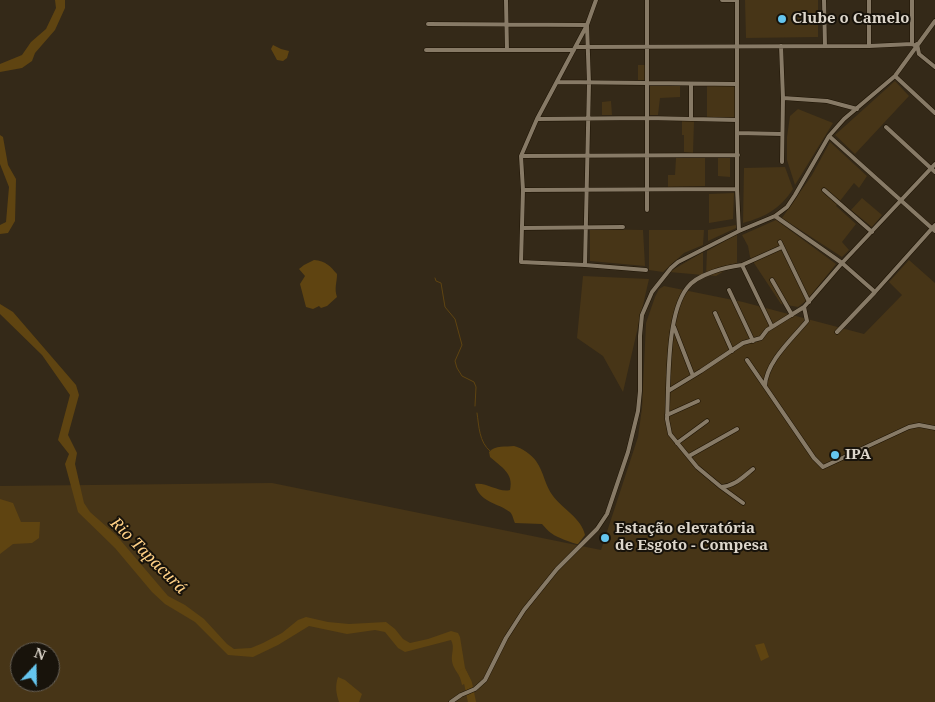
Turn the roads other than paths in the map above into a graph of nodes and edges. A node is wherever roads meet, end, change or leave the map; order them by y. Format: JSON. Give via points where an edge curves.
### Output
{"nodes":[{"id":1,"x":506,"y":0,"type":"edge"},
{"id":2,"x":596,"y":0,"type":"edge"},
{"id":3,"x":647,"y":0,"type":"edge"},
{"id":4,"x":722,"y":0,"type":"edge"},
{"id":5,"x":737,"y":0,"type":"edge"},
{"id":6,"x":824,"y":0,"type":"edge"},
{"id":7,"x":869,"y":0,"type":"edge"},
{"id":8,"x":912,"y":0,"type":"edge"},
{"id":9,"x":935,"y":21,"type":"edge"},
{"id":10,"x":428,"y":24,"type":"dead end"},
{"id":11,"x":506,"y":25,"type":"junction"},
{"id":12,"x":587,"y":25,"type":"junction"},
{"id":13,"x":915,"y":45,"type":"junction"},
{"id":14,"x":647,"y":46,"type":"junction"},
{"id":15,"x":737,"y":46,"type":"junction"},
{"id":16,"x":781,"y":46,"type":"junction"},
{"id":17,"x":824,"y":46,"type":"junction"},
{"id":18,"x":869,"y":46,"type":"junction"},
{"id":19,"x":588,"y":47,"type":"junction"},
{"id":20,"x":575,"y":48,"type":"junction"},
{"id":21,"x":426,"y":50,"type":"dead end"},
{"id":22,"x":507,"y":50,"type":"junction"},
{"id":23,"x":935,"y":67,"type":"edge"},
{"id":24,"x":895,"y":76,"type":"junction"},
{"id":25,"x":557,"y":82,"type":"junction"},
{"id":26,"x":589,"y":83,"type":"junction"},
{"id":27,"x":648,"y":83,"type":"junction"},
{"id":28,"x":691,"y":84,"type":"junction"},
{"id":29,"x":737,"y":84,"type":"junction"},
{"id":30,"x":783,"y":98,"type":"junction"},
{"id":31,"x":857,"y":109,"type":"junction"},
{"id":32,"x":935,"y":113,"type":"edge"},
{"id":33,"x":647,"y":118,"type":"junction"},
{"id":34,"x":537,"y":119,"type":"junction"},
{"id":35,"x":588,"y":119,"type":"junction"},
{"id":36,"x":691,"y":120,"type":"junction"},
{"id":37,"x":737,"y":120,"type":"junction"},
{"id":38,"x":886,"y":127,"type":"dead end"},
{"id":39,"x":738,"y":133,"type":"junction"},
{"id":40,"x":782,"y":134,"type":"junction"},
{"id":41,"x":829,"y":136,"type":"junction"},
{"id":42,"x":587,"y":155,"type":"junction"},
{"id":43,"x":647,"y":155,"type":"junction"},
{"id":44,"x":738,"y":155,"type":"junction"},
{"id":45,"x":521,"y":156,"type":"junction"},
{"id":46,"x":782,"y":162,"type":"dead end"},
{"id":47,"x":935,"y":164,"type":"edge"},
{"id":48,"x":933,"y":170,"type":"edge"},
{"id":49,"x":587,"y":189,"type":"junction"},
{"id":50,"x":737,"y":189,"type":"junction"},
{"id":51,"x":523,"y":190,"type":"junction"},
{"id":52,"x":647,"y":190,"type":"junction"},
{"id":53,"x":824,"y":190,"type":"dead end"},
{"id":54,"x":901,"y":200,"type":"junction"},
{"id":55,"x":647,"y":210,"type":"dead end"},
{"id":56,"x":775,"y":216,"type":"junction"},
{"id":57,"x":586,"y":227,"type":"junction"},
{"id":58,"x":623,"y":227,"type":"dead end"},
{"id":59,"x":522,"y":228,"type":"junction"},
{"id":60,"x":934,"y":228,"type":"edge"},
{"id":61,"x":739,"y":231,"type":"junction"},
{"id":62,"x":872,"y":232,"type":"junction"},
{"id":63,"x":842,"y":263,"type":"junction"},
{"id":64,"x":585,"y":265,"type":"junction"},
{"id":65,"x":742,"y":265,"type":"junction"},
{"id":66,"x":646,"y":270,"type":"dead end"},
{"id":67,"x":772,"y":280,"type":"dead end"},
{"id":68,"x":729,"y":290,"type":"dead end"},
{"id":69,"x":875,"y":292,"type":"junction"},
{"id":70,"x":809,"y":302,"type":"junction"},
{"id":71,"x":804,"y":307,"type":"junction"},
{"id":72,"x":715,"y":313,"type":"dead end"},
{"id":73,"x":792,"y":315,"type":"junction"},
{"id":74,"x":673,"y":325,"type":"junction"},
{"id":75,"x":772,"y":327,"type":"junction"},
{"id":76,"x":837,"y":332,"type":"dead end"},
{"id":77,"x":753,"y":341,"type":"junction"},
{"id":78,"x":732,"y":351,"type":"junction"},
{"id":79,"x":748,"y":360,"type":"dead end"},
{"id":80,"x":693,"y":376,"type":"junction"},
{"id":81,"x":765,"y":386,"type":"junction"},
{"id":82,"x":668,"y":391,"type":"junction"},
{"id":83,"x":698,"y":402,"type":"dead end"},
{"id":84,"x":667,"y":415,"type":"junction"},
{"id":85,"x":707,"y":421,"type":"dead end"},
{"id":86,"x":935,"y":428,"type":"edge"},
{"id":87,"x":737,"y":429,"type":"dead end"},
{"id":88,"x":677,"y":442,"type":"junction"},
{"id":89,"x":689,"y":456,"type":"junction"},
{"id":90,"x":753,"y":469,"type":"dead end"},
{"id":91,"x":721,"y":487,"type":"junction"},
{"id":92,"x":743,"y":503,"type":"dead end"},
{"id":93,"x":457,"y":697,"type":"junction"},
{"id":94,"x":451,"y":702,"type":"edge"},
{"id":95,"x":458,"y":702,"type":"edge"}],
"edges":[{"from":1,"to":11,"type":"street"},
{"from":2,"to":12,"type":"street"},
{"from":3,"to":14,"type":"street"},
{"from":4,"to":5,"type":"street"},
{"from":5,"to":15,"type":"street"},
{"from":6,"to":17,"type":"street"},
{"from":7,"to":18,"type":"street"},
{"from":8,"to":13,"type":"street"},
{"from":9,"to":13,"type":"street"},
{"from":10,"to":11,"type":"street"},
{"from":11,"to":12,"type":"street"},
{"from":11,"to":22,"type":"street"},
{"from":12,"to":19,"type":"street"},
{"from":12,"to":20,"type":"street"},
{"from":13,"to":18,"type":"street"},
{"from":13,"to":23,"type":"street","via":[[919,54]]},
{"from":13,"to":24,"type":"street"},
{"from":14,"to":15,"type":"street"},
{"from":14,"to":19,"type":"street"},
{"from":14,"to":27,"type":"street"},
{"from":15,"to":16,"type":"street"},
{"from":15,"to":29,"type":"street"},
{"from":16,"to":17,"type":"street"},
{"from":16,"to":30,"type":"street"},
{"from":17,"to":18,"type":"street"},
{"from":19,"to":20,"type":"street"},
{"from":19,"to":26,"type":"street"},
{"from":20,"to":22,"type":"street"},
{"from":20,"to":25,"type":"street"},
{"from":21,"to":22,"type":"street"},
{"from":24,"to":31,"type":"street"},
{"from":24,"to":32,"type":"street"},
{"from":25,"to":26,"type":"street"},
{"from":25,"to":34,"type":"street"},
{"from":26,"to":27,"type":"street"},
{"from":26,"to":35,"type":"street"},
{"from":27,"to":28,"type":"street"},
{"from":27,"to":33,"type":"street"},
{"from":28,"to":29,"type":"street"},
{"from":28,"to":36,"type":"street"},
{"from":29,"to":37,"type":"street"},
{"from":30,"to":31,"type":"street","via":[[827,101]]},
{"from":30,"to":40,"type":"street"},
{"from":31,"to":41,"type":"street"},
{"from":33,"to":35,"type":"street"},
{"from":33,"to":36,"type":"street"},
{"from":33,"to":43,"type":"street"},
{"from":34,"to":35,"type":"street"},
{"from":34,"to":45,"type":"street"},
{"from":35,"to":42,"type":"street"},
{"from":36,"to":37,"type":"street"},
{"from":37,"to":39,"type":"street"},
{"from":38,"to":48,"type":"street"},
{"from":39,"to":40,"type":"street"},
{"from":39,"to":44,"type":"street"},
{"from":40,"to":46,"type":"street"},
{"from":41,"to":54,"type":"street"},
{"from":41,"to":56,"type":"street","via":[[796,195]]},
{"from":42,"to":43,"type":"street"},
{"from":42,"to":45,"type":"street"},
{"from":42,"to":49,"type":"street"},
{"from":43,"to":44,"type":"street"},
{"from":43,"to":52,"type":"street"},
{"from":44,"to":50,"type":"street"},
{"from":45,"to":51,"type":"street"},
{"from":47,"to":48,"type":"street"},
{"from":48,"to":54,"type":"street"},
{"from":49,"to":51,"type":"street"},
{"from":49,"to":52,"type":"street"},
{"from":49,"to":57,"type":"street"},
{"from":50,"to":52,"type":"street"},
{"from":50,"to":61,"type":"street"},
{"from":51,"to":59,"type":"street"},
{"from":52,"to":55,"type":"street"},
{"from":53,"to":62,"type":"street"},
{"from":54,"to":60,"type":"street"},
{"from":54,"to":62,"type":"street"},
{"from":56,"to":61,"type":"street"},
{"from":56,"to":63,"type":"street"},
{"from":57,"to":58,"type":"street"},
{"from":57,"to":59,"type":"street"},
{"from":57,"to":64,"type":"street"},
{"from":59,"to":64,"type":"street","via":[[520,262]]},
{"from":60,"to":69,"type":"street"},
{"from":61,"to":93,"type":"street","via":[[678,262],[652,292],[641,323],[640,391],[633,435],[607,514],[536,593],[506,638],[484,680]]},
{"from":62,"to":63,"type":"street"},
{"from":63,"to":69,"type":"street"},
{"from":63,"to":70,"type":"street"},
{"from":64,"to":66,"type":"street"},
{"from":65,"to":70,"type":"street","via":[[781,244]]},
{"from":65,"to":74,"type":"street","via":[[726,267],[688,286],[680,298]]},
{"from":65,"to":75,"type":"street"},
{"from":67,"to":73,"type":"street"},
{"from":68,"to":77,"type":"street"},
{"from":69,"to":76,"type":"street"},
{"from":70,"to":71,"type":"street"},
{"from":71,"to":73,"type":"street"},
{"from":71,"to":81,"type":"street","via":[[807,321],[770,366]]},
{"from":72,"to":78,"type":"street"},
{"from":73,"to":75,"type":"street"},
{"from":74,"to":80,"type":"street"},
{"from":74,"to":82,"type":"street"},
{"from":75,"to":77,"type":"street"},
{"from":77,"to":78,"type":"street"},
{"from":78,"to":80,"type":"street"},
{"from":79,"to":81,"type":"street"},
{"from":80,"to":82,"type":"street"},
{"from":81,"to":86,"type":"street","via":[[823,467],[909,427]]},
{"from":82,"to":84,"type":"street"},
{"from":83,"to":84,"type":"street"},
{"from":84,"to":88,"type":"street","via":[[670,434]]},
{"from":85,"to":88,"type":"street"},
{"from":87,"to":89,"type":"street"},
{"from":88,"to":89,"type":"street"},
{"from":89,"to":91,"type":"street"},
{"from":90,"to":91,"type":"street","via":[[735,483]]},
{"from":91,"to":92,"type":"street"},
{"from":93,"to":94,"type":"street"},
{"from":93,"to":95,"type":"street"}]}
